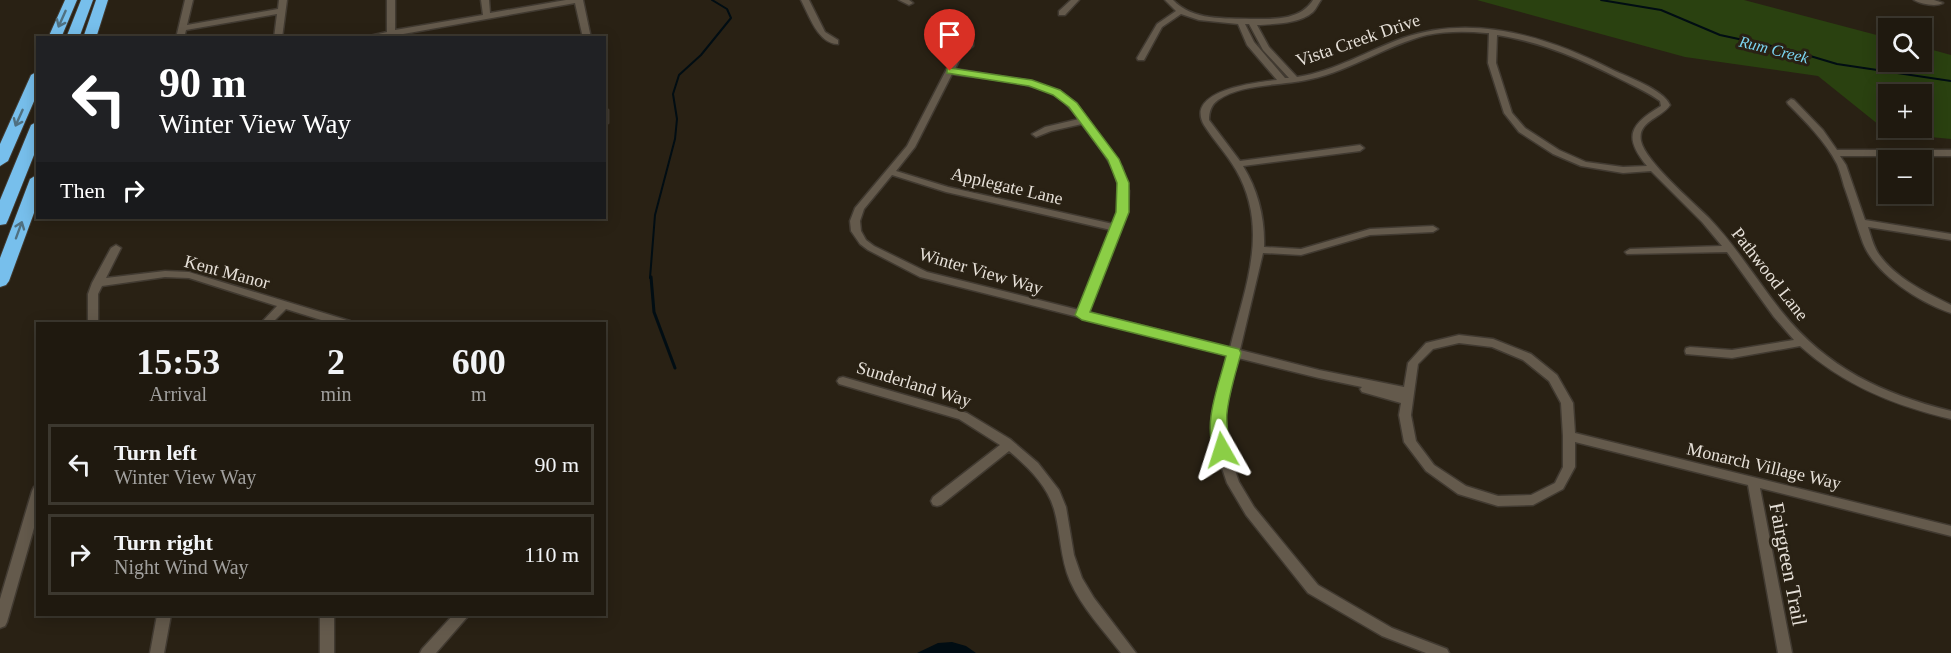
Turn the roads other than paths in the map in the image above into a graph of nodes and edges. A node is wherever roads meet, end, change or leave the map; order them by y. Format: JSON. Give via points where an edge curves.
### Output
{"nodes":[{"id":1,"x":70,"y":0,"type":"edge"},
{"id":2,"x":87,"y":0,"type":"edge"},
{"id":3,"x":102,"y":0,"type":"edge"},
{"id":4,"x":189,"y":0,"type":"edge"},
{"id":5,"x":283,"y":0,"type":"edge"},
{"id":6,"x":391,"y":0,"type":"edge"},
{"id":7,"x":485,"y":0,"type":"edge"},
{"id":8,"x":579,"y":0,"type":"edge"},
{"id":9,"x":805,"y":0,"type":"edge"},
{"id":10,"x":1075,"y":0,"type":"edge"},
{"id":11,"x":1169,"y":0,"type":"edge"},
{"id":12,"x":1317,"y":0,"type":"edge"},
{"id":13,"x":1918,"y":0,"type":"edge"},
{"id":14,"x":1939,"y":3,"type":"dead end"},
{"id":15,"x":1181,"y":10,"type":"junction"},
{"id":16,"x":282,"y":11,"type":"junction"},
{"id":17,"x":1062,"y":13,"type":"dead end"},
{"id":18,"x":487,"y":16,"type":"junction"},
{"id":19,"x":1240,"y":21,"type":"junction"},
{"id":20,"x":1251,"y":21,"type":"junction"},
{"id":21,"x":183,"y":28,"type":"junction"},
{"id":22,"x":1493,"y":32,"type":"junction"},
{"id":23,"x":391,"y":33,"type":"junction"},
{"id":24,"x":55,"y":36,"type":"edge"},
{"id":25,"x":73,"y":36,"type":"edge"},
{"id":26,"x":90,"y":36,"type":"edge"},
{"id":27,"x":181,"y":36,"type":"edge"},
{"id":28,"x":278,"y":36,"type":"edge"},
{"id":29,"x":375,"y":36,"type":"edge"},
{"id":30,"x":587,"y":36,"type":"edge"},
{"id":31,"x":835,"y":42,"type":"dead end"},
{"id":32,"x":970,"y":44,"type":"dead end"},
{"id":33,"x":1266,"y":48,"type":"junction"},
{"id":34,"x":1257,"y":51,"type":"junction"},
{"id":35,"x":1141,"y":58,"type":"dead end"},
{"id":36,"x":950,"y":71,"type":"junction"},
{"id":37,"x":36,"y":80,"type":"edge"},
{"id":38,"x":1295,"y":80,"type":"junction"},
{"id":39,"x":1284,"y":82,"type":"junction"},
{"id":40,"x":1791,"y":102,"type":"dead end"},
{"id":41,"x":1666,"y":104,"type":"joint"},
{"id":42,"x":1084,"y":121,"type":"junction"},
{"id":43,"x":36,"y":130,"type":"edge"},
{"id":44,"x":1036,"y":134,"type":"dead end"},
{"id":45,"x":1360,"y":148,"type":"dead end"},
{"id":46,"x":1834,"y":153,"type":"junction"},
{"id":47,"x":1951,"y":153,"type":"edge"},
{"id":48,"x":0,"y":161,"type":"edge"},
{"id":49,"x":1238,"y":164,"type":"junction"},
{"id":50,"x":1656,"y":168,"type":"junction"},
{"id":51,"x":891,"y":172,"type":"junction"},
{"id":52,"x":36,"y":184,"type":"edge"},
{"id":53,"x":0,"y":220,"type":"edge"},
{"id":54,"x":1862,"y":223,"type":"junction"},
{"id":55,"x":1116,"y":228,"type":"junction"},
{"id":56,"x":1433,"y":229,"type":"dead end"},
{"id":57,"x":1951,"y":237,"type":"edge"},
{"id":58,"x":116,"y":248,"type":"dead end"},
{"id":59,"x":1730,"y":249,"type":"junction"},
{"id":60,"x":1259,"y":250,"type":"junction"},
{"id":61,"x":1629,"y":252,"type":"dead end"},
{"id":62,"x":0,"y":281,"type":"edge"},
{"id":63,"x":97,"y":283,"type":"junction"},
{"id":64,"x":284,"y":305,"type":"junction"},
{"id":65,"x":1951,"y":309,"type":"edge"},
{"id":66,"x":1082,"y":315,"type":"junction"},
{"id":67,"x":93,"y":322,"type":"edge"},
{"id":68,"x":267,"y":322,"type":"edge"},
{"id":69,"x":339,"y":322,"type":"edge"},
{"id":70,"x":1802,"y":342,"type":"junction"},
{"id":71,"x":1690,"y":351,"type":"dead end"},
{"id":72,"x":1234,"y":353,"type":"junction"},
{"id":73,"x":843,"y":381,"type":"dead end"},
{"id":74,"x":1407,"y":396,"type":"junction"},
{"id":75,"x":1951,"y":415,"type":"edge"},
{"id":76,"x":1569,"y":436,"type":"junction"},
{"id":77,"x":1007,"y":446,"type":"junction"},
{"id":78,"x":1753,"y":482,"type":"junction"},
{"id":79,"x":36,"y":497,"type":"edge"},
{"id":80,"x":937,"y":501,"type":"dead end"},
{"id":81,"x":1951,"y":531,"type":"edge"},
{"id":82,"x":164,"y":616,"type":"edge"},
{"id":83,"x":327,"y":616,"type":"edge"},
{"id":84,"x":461,"y":616,"type":"edge"},
{"id":85,"x":0,"y":622,"type":"edge"},
{"id":86,"x":157,"y":653,"type":"edge"},
{"id":87,"x":327,"y":653,"type":"edge"},
{"id":88,"x":427,"y":653,"type":"edge"},
{"id":89,"x":1129,"y":653,"type":"edge"},
{"id":90,"x":1442,"y":653,"type":"edge"},
{"id":91,"x":1785,"y":653,"type":"edge"}],
"edges":[{"from":1,"to":24,"type":"highway","one_way":true},
{"from":2,"to":25,"type":"highway"},
{"from":3,"to":26,"type":"highway"},
{"from":4,"to":21,"type":"street"},
{"from":5,"to":16,"type":"street"},
{"from":6,"to":23,"type":"street"},
{"from":7,"to":18,"type":"street"},
{"from":8,"to":18,"type":"street"},
{"from":8,"to":30,"type":"street"},
{"from":9,"to":31,"type":"street","via":[[822,33]]},
{"from":10,"to":17,"type":"street"},
{"from":11,"to":15,"type":"street"},
{"from":12,"to":20,"type":"street","via":[[1314,8],[1295,19]]},
{"from":13,"to":14,"type":"street"},
{"from":15,"to":19,"type":"street","via":[[1204,18]]},
{"from":15,"to":35,"type":"street","via":[[1160,22]]},
{"from":16,"to":21,"type":"street"},
{"from":16,"to":28,"type":"street"},
{"from":18,"to":23,"type":"street"},
{"from":19,"to":20,"type":"street"},
{"from":19,"to":34,"type":"street"},
{"from":20,"to":33,"type":"street"},
{"from":21,"to":27,"type":"street"},
{"from":22,"to":38,"type":"street","name":"Vista Creek Drive","via":[[1428,32],[1340,68]]},
{"from":22,"to":41,"type":"street","name":"Vista Creek Drive","via":[[1571,52],[1660,97]]},
{"from":22,"to":50,"type":"street","via":[[1492,63],[1508,113],[1522,130],[1578,162],[1616,170]]},
{"from":23,"to":29,"type":"street"},
{"from":32,"to":36,"type":"street","name":"Winter View Way","via":[[962,49]]},
{"from":33,"to":34,"type":"street"},
{"from":33,"to":38,"type":"street"},
{"from":34,"to":39,"type":"street"},
{"from":36,"to":42,"type":"street","via":[[1045,87],[1068,100]]},
{"from":36,"to":51,"type":"street","name":"Winter View Way","via":[[916,139]]},
{"from":37,"to":48,"type":"highway","one_way":true},
{"from":38,"to":39,"type":"street","name":"Vista Creek Drive"},
{"from":39,"to":49,"type":"street","name":"Vista Creek Drive","via":[[1224,94],[1206,109],[1208,125]]},
{"from":40,"to":46,"type":"street"},
{"from":41,"to":50,"type":"street","name":"Pathwood Lane","via":[[1635,133],[1639,149]]},
{"from":42,"to":44,"type":"street"},
{"from":42,"to":55,"type":"street","via":[[1121,174],[1124,202]]},
{"from":43,"to":53,"type":"highway"},
{"from":45,"to":49,"type":"street"},
{"from":46,"to":47,"type":"street"},
{"from":46,"to":54,"type":"street","via":[[1847,175]]},
{"from":49,"to":60,"type":"street","name":"Vista Creek Drive","via":[[1257,215]]},
{"from":50,"to":59,"type":"street","name":"Pathwood Lane"},
{"from":51,"to":55,"type":"street","name":"Applegate Lane","via":[[946,189]]},
{"from":51,"to":66,"type":"street","name":"Winter View Way","via":[[863,202],[856,216],[856,231],[868,246],[924,275]]},
{"from":62,"to":52,"type":"highway","one_way":true},
{"from":54,"to":57,"type":"street"},
{"from":54,"to":65,"type":"street","via":[[1871,248],[1883,264]]},
{"from":55,"to":66,"type":"street"},
{"from":56,"to":60,"type":"street","via":[[1363,234],[1301,252]]},
{"from":58,"to":63,"type":"street"},
{"from":59,"to":61,"type":"street"},
{"from":59,"to":70,"type":"street","name":"Pathwood Lane"},
{"from":60,"to":72,"type":"street","name":"Vista Creek Drive"},
{"from":63,"to":64,"type":"street","name":"Kent Manor","via":[[179,274]]},
{"from":63,"to":67,"type":"street"},
{"from":64,"to":68,"type":"street"},
{"from":64,"to":69,"type":"street","name":"Kent Manor"},
{"from":66,"to":72,"type":"street","name":"Winter View Way"},
{"from":70,"to":71,"type":"street","via":[[1732,354]]},
{"from":70,"to":75,"type":"street","name":"Pathwood Lane","via":[[1870,388]]},
{"from":72,"to":74,"type":"street","name":"Winter View Way","via":[[1353,386]]},
{"from":72,"to":90,"type":"street","name":"Vista Creek Drive","via":[[1220,405],[1219,431],[1226,465],[1244,503],[1313,590],[1387,632]]},
{"from":73,"to":77,"type":"street","name":"Sunderland Way","via":[[957,413]]},
{"from":74,"to":76,"type":"street","via":[[1413,363],[1430,346],[1459,339],[1493,343],[1527,357],[1553,378],[1567,403]]},
{"from":74,"to":76,"type":"street","via":[[1405,415],[1410,442],[1430,468],[1462,490],[1498,501],[1533,500],[1559,486],[1569,467]]},
{"from":76,"to":78,"type":"street","name":"Monarch Village Way"},
{"from":77,"to":80,"type":"street"},
{"from":77,"to":89,"type":"street","name":"Sunderland Way","via":[[1038,470],[1055,492],[1074,575]]},
{"from":78,"to":81,"type":"street","name":"Monarch Village Way"},
{"from":78,"to":91,"type":"street","name":"Fairgreen Trail"},
{"from":79,"to":85,"type":"street"},
{"from":82,"to":86,"type":"street"},
{"from":83,"to":87,"type":"street"},
{"from":84,"to":88,"type":"street"}]}
